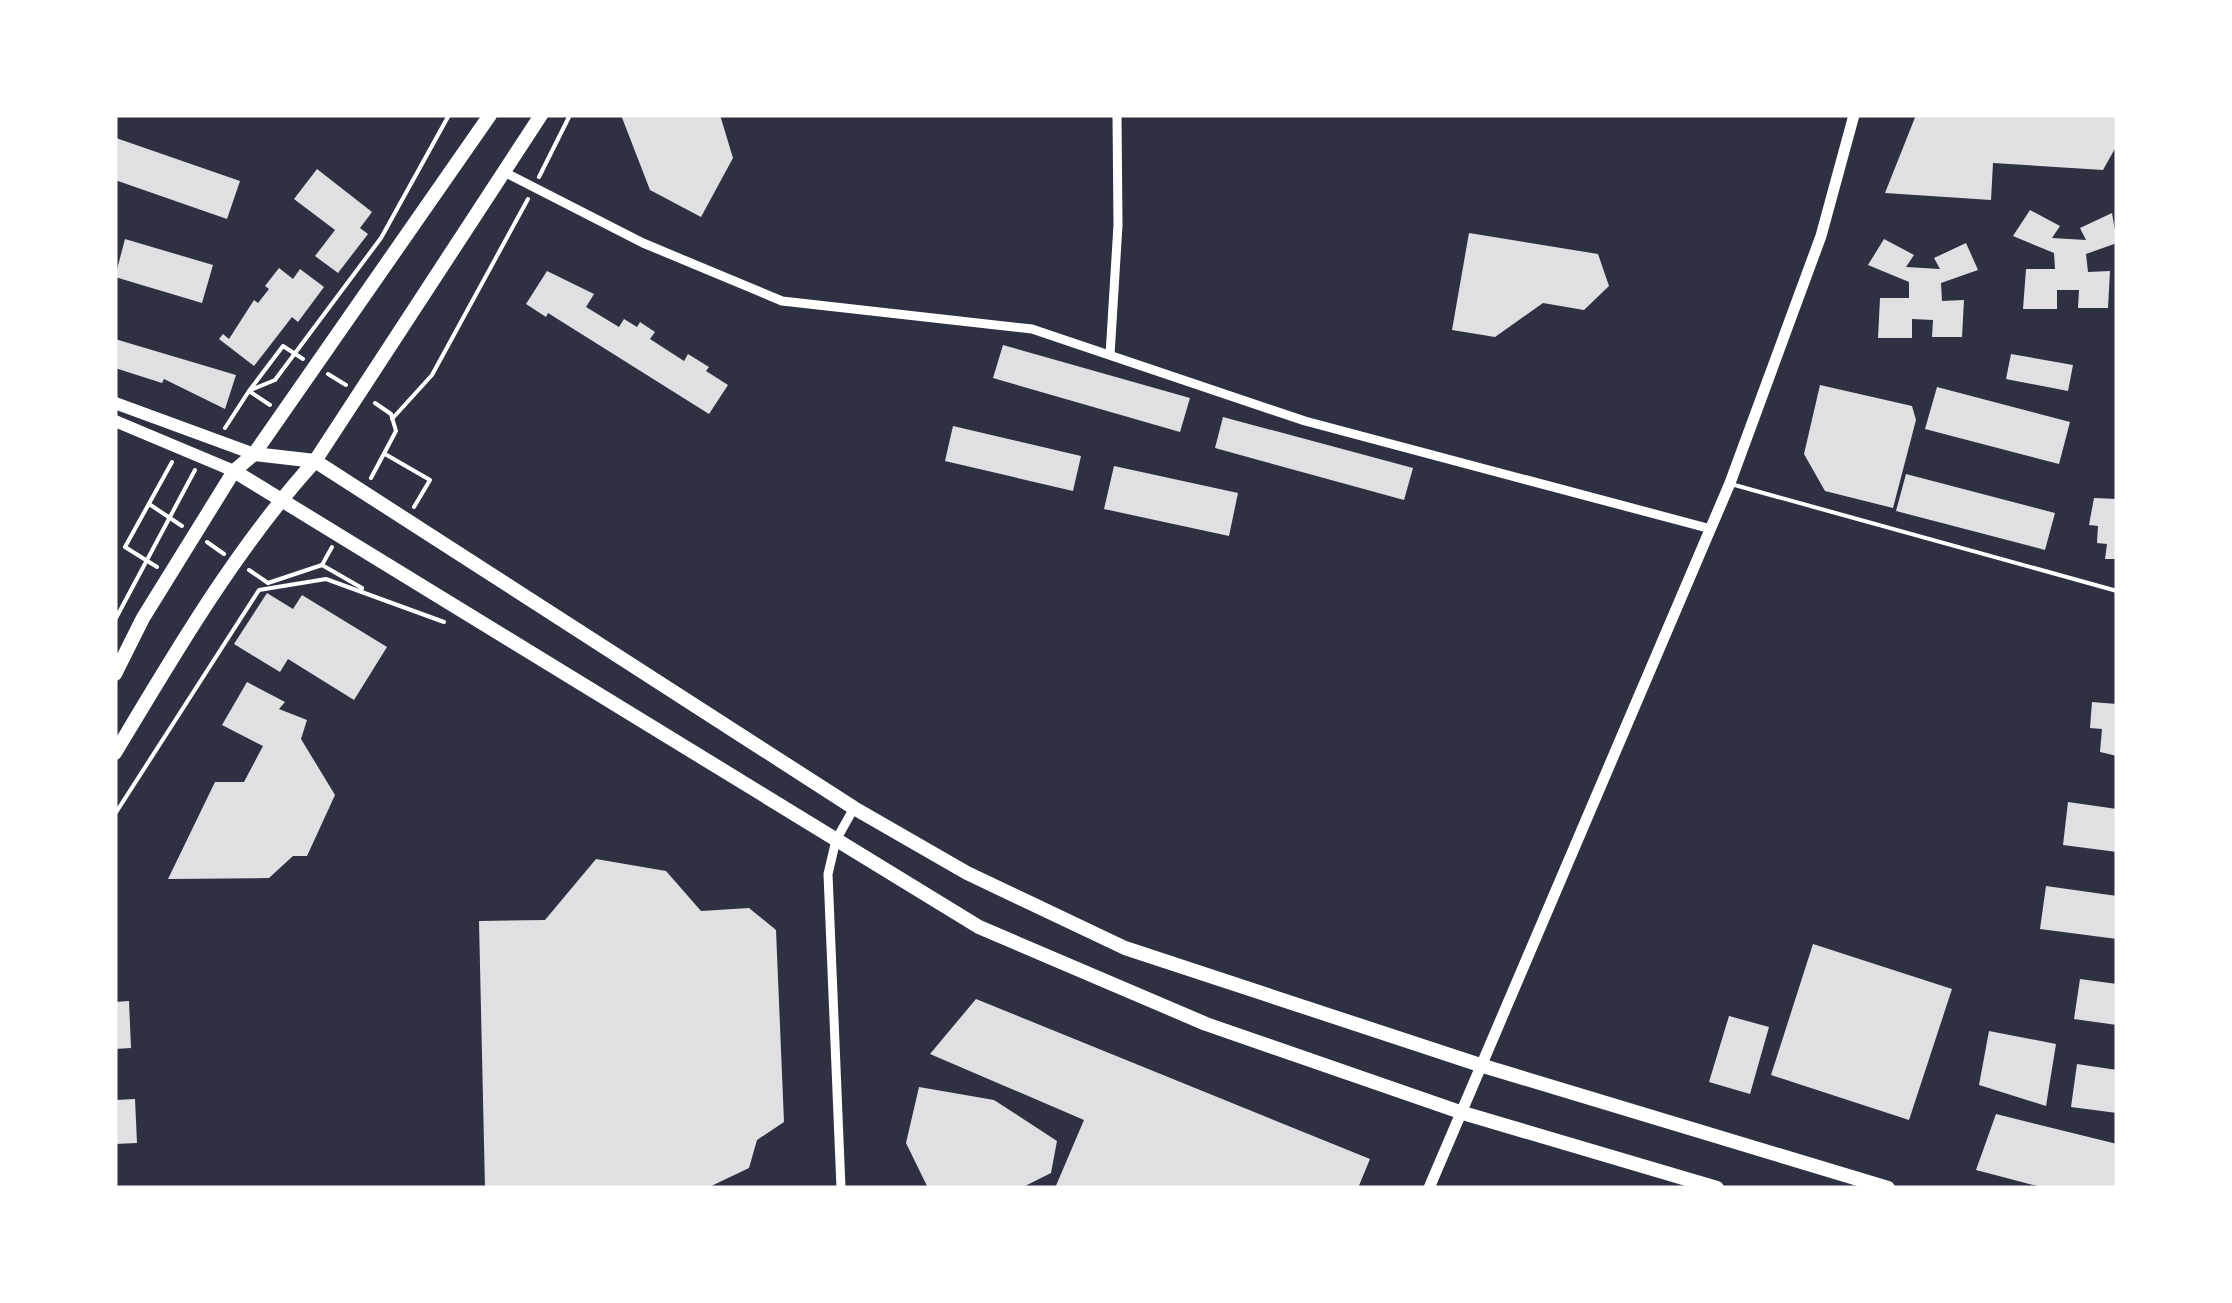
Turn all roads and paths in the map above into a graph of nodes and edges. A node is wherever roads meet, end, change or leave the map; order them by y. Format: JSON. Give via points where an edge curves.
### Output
{"nodes":[{"id":1,"x":449,"y":115,"type":"edge"},
{"id":2,"x":490,"y":115,"type":"edge"},
{"id":3,"x":541,"y":115,"type":"edge"},
{"id":4,"x":570,"y":115,"type":"edge"},
{"id":5,"x":1117,"y":115,"type":"edge"},
{"id":6,"x":1854,"y":115,"type":"edge"},
{"id":7,"x":504,"y":172,"type":"junction"},
{"id":8,"x":534,"y":188,"type":"junction"},
{"id":9,"x":283,"y":346,"type":"dead end"},
{"id":10,"x":1110,"y":355,"type":"junction"},
{"id":11,"x":249,"y":391,"type":"junction"},
{"id":12,"x":115,"y":403,"type":"edge"},
{"id":13,"x":283,"y":413,"type":"junction"},
{"id":14,"x":392,"y":419,"type":"dead end"},
{"id":15,"x":115,"y":421,"type":"edge"},
{"id":16,"x":218,"y":440,"type":"junction"},
{"id":17,"x":180,"y":448,"type":"junction"},
{"id":18,"x":254,"y":454,"type":"junction"},
{"id":19,"x":385,"y":454,"type":"dead end"},
{"id":20,"x":204,"y":458,"type":"junction"},
{"id":21,"x":314,"y":461,"type":"junction"},
{"id":22,"x":234,"y":472,"type":"junction"},
{"id":23,"x":1730,"y":484,"type":"junction"},
{"id":24,"x":282,"y":498,"type":"junction"},
{"id":25,"x":406,"y":519,"type":"junction"},
{"id":26,"x":1712,"y":529,"type":"junction"},
{"id":27,"x":146,"y":560,"type":"junction"},
{"id":28,"x":322,"y":565,"type":"dead end"},
{"id":29,"x":170,"y":574,"type":"junction"},
{"id":30,"x":2117,"y":590,"type":"edge"},
{"id":31,"x":361,"y":592,"type":"junction"},
{"id":32,"x":115,"y":620,"type":"edge"},
{"id":33,"x":446,"y":622,"type":"dead end"},
{"id":34,"x":115,"y":674,"type":"edge"},
{"id":35,"x":115,"y":753,"type":"edge"},
{"id":36,"x":854,"y":808,"type":"junction"},
{"id":37,"x":115,"y":814,"type":"edge"},
{"id":38,"x":836,"y":840,"type":"junction"},
{"id":39,"x":1480,"y":1065,"type":"junction"},
{"id":40,"x":1463,"y":1112,"type":"junction"},
{"id":41,"x":841,"y":1188,"type":"edge"},
{"id":42,"x":1429,"y":1188,"type":"edge"},
{"id":43,"x":1717,"y":1188,"type":"edge"},
{"id":44,"x":1888,"y":1188,"type":"edge"}],
"edges":[{"from":1,"to":11,"type":"path","via":[[381,238],[276,380]]},
{"from":2,"to":13,"type":"main road"},
{"from":3,"to":7,"type":"main road"},
{"from":4,"to":8,"type":"path"},
{"from":5,"to":10,"type":"street"},
{"from":6,"to":23,"type":"street","via":[[1821,236]]},
{"from":7,"to":8,"type":"street"},
{"from":7,"to":21,"type":"main road"},
{"from":8,"to":10,"type":"street","via":[[782,301],[1015,326]]},
{"from":8,"to":14,"type":"path","via":[[432,376]]},
{"from":9,"to":11,"type":"path"},
{"from":10,"to":26,"type":"street","via":[[1305,421]]},
{"from":11,"to":13,"type":"path"},
{"from":11,"to":16,"type":"path"},
{"from":12,"to":16,"type":"main road"},
{"from":13,"to":18,"type":"main road"},
{"from":15,"to":17,"type":"main road"},
{"from":16,"to":18,"type":"main road"},
{"from":17,"to":20,"type":"main road"},
{"from":17,"to":27,"type":"path","via":[[124,547]]},
{"from":18,"to":21,"type":"main road"},
{"from":18,"to":22,"type":"main road"},
{"from":19,"to":25,"type":"path","via":[[430,480]]},
{"from":20,"to":22,"type":"main road"},
{"from":20,"to":27,"type":"path"},
{"from":21,"to":24,"type":"main road"},
{"from":21,"to":25,"type":"main road"},
{"from":22,"to":24,"type":"main road"},
{"from":22,"to":29,"type":"main road"},
{"from":23,"to":26,"type":"street"},
{"from":23,"to":30,"type":"lane"},
{"from":24,"to":35,"type":"main road"},
{"from":24,"to":38,"type":"main road"},
{"from":25,"to":36,"type":"main road"},
{"from":26,"to":39,"type":"street"},
{"from":27,"to":29,"type":"path"},
{"from":27,"to":32,"type":"path"},
{"from":28,"to":31,"type":"path"},
{"from":29,"to":34,"type":"main road"},
{"from":31,"to":33,"type":"path"},
{"from":31,"to":37,"type":"path","via":[[326,579],[258,590]]},
{"from":36,"to":38,"type":"street"},
{"from":36,"to":39,"type":"main road","via":[[967,873],[1125,948]]},
{"from":38,"to":40,"type":"main road","via":[[980,927],[1206,1024]]},
{"from":38,"to":41,"type":"street","via":[[828,874]]},
{"from":39,"to":40,"type":"street"},
{"from":39,"to":44,"type":"main road"},
{"from":40,"to":42,"type":"street"},
{"from":40,"to":43,"type":"main road"}]}
